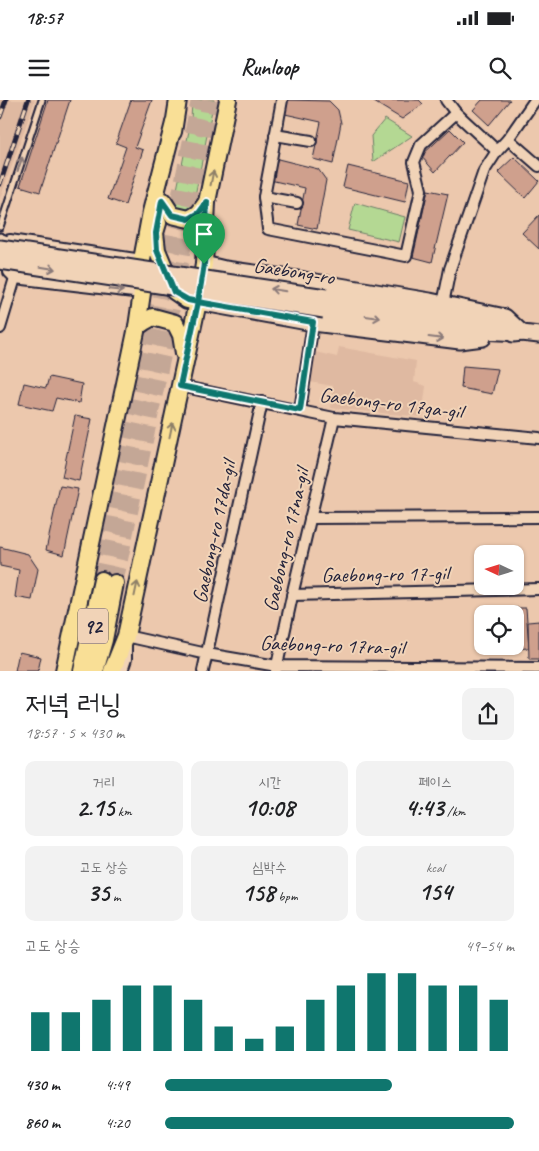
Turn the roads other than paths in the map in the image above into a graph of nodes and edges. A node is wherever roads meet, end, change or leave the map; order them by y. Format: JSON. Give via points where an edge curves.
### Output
{"nodes":[{"id":1,"x":42,"y":100,"type":"edge"},
{"id":2,"x":178,"y":100,"type":"edge"},
{"id":3,"x":228,"y":100,"type":"edge"},
{"id":4,"x":282,"y":100,"type":"edge"},
{"id":5,"x":446,"y":100,"type":"edge"},
{"id":6,"x":535,"y":100,"type":"edge"},
{"id":7,"x":456,"y":113,"type":"junction"},
{"id":8,"x":174,"y":123,"type":"junction"},
{"id":9,"x":275,"y":135,"type":"junction"},
{"id":10,"x":508,"y":139,"type":"junction"},
{"id":11,"x":311,"y":141,"type":"dead end"},
{"id":12,"x":497,"y":151,"type":"junction"},
{"id":13,"x":539,"y":166,"type":"edge"},
{"id":14,"x":264,"y":198,"type":"junction"},
{"id":15,"x":162,"y":201,"type":"junction"},
{"id":16,"x":207,"y":202,"type":"junction"},
{"id":17,"x":297,"y":203,"type":"dead end"},
{"id":18,"x":0,"y":227,"type":"edge"},
{"id":19,"x":3,"y":241,"type":"edge"},
{"id":20,"x":21,"y":242,"type":"junction"},
{"id":21,"x":142,"y":260,"type":"junction"},
{"id":22,"x":0,"y":261,"type":"edge"},
{"id":23,"x":204,"y":264,"type":"junction"},
{"id":24,"x":15,"y":278,"type":"junction"},
{"id":25,"x":142,"y":293,"type":"junction"},
{"id":26,"x":198,"y":302,"type":"junction"},
{"id":27,"x":325,"y":303,"type":"junction"},
{"id":28,"x":441,"y":309,"type":"junction"},
{"id":29,"x":313,"y":322,"type":"junction"},
{"id":30,"x":137,"y":327,"type":"junction"},
{"id":31,"x":0,"y":328,"type":"edge"},
{"id":32,"x":522,"y":333,"type":"junction"},
{"id":33,"x":539,"y":335,"type":"edge"},
{"id":34,"x":185,"y":360,"type":"junction"},
{"id":35,"x":180,"y":386,"type":"junction"},
{"id":36,"x":262,"y":402,"type":"junction"},
{"id":37,"x":300,"y":410,"type":"junction"},
{"id":38,"x":334,"y":418,"type":"junction"},
{"id":39,"x":539,"y":438,"type":"edge"},
{"id":40,"x":539,"y":517,"type":"edge"},
{"id":41,"x":310,"y":518,"type":"junction"},
{"id":42,"x":539,"y":589,"type":"edge"},
{"id":43,"x":292,"y":595,"type":"junction"},
{"id":44,"x":126,"y":636,"type":"junction"},
{"id":45,"x":207,"y":654,"type":"junction"},
{"id":46,"x":277,"y":668,"type":"edge"},
{"id":47,"x":539,"y":668,"type":"edge"},
{"id":48,"x":64,"y":671,"type":"edge"},
{"id":49,"x":82,"y":671,"type":"edge"},
{"id":50,"x":95,"y":671,"type":"edge"},
{"id":51,"x":112,"y":671,"type":"edge"},
{"id":52,"x":122,"y":671,"type":"edge"},
{"id":53,"x":203,"y":671,"type":"edge"}],
"edges":[{"from":18,"to":1,"type":"lane","one_way":true},
{"from":2,"to":8,"type":"main road"},
{"from":16,"to":3,"type":"main road","one_way":true},
{"from":4,"to":9,"type":"street"},
{"from":5,"to":7,"type":"street"},
{"from":6,"to":10,"type":"street"},
{"from":7,"to":12,"type":"street"},
{"from":7,"to":14,"type":"street","via":[[421,145],[414,162],[421,190],[406,256],[268,229]]},
{"from":8,"to":15,"type":"main road","via":[[170,167]]},
{"from":8,"to":21,"type":"main road"},
{"from":9,"to":11,"type":"street"},
{"from":9,"to":14,"type":"street"},
{"from":10,"to":12,"type":"street"},
{"from":10,"to":13,"type":"street"},
{"from":12,"to":28,"type":"street","via":[[484,171],[459,241]]},
{"from":14,"to":17,"type":"street"},
{"from":15,"to":16,"type":"main road","via":[[172,215],[189,219],[199,213]]},
{"from":15,"to":26,"type":"main road","via":[[156,233],[157,250],[174,292]]},
{"from":16,"to":23,"type":"main road"},
{"from":19,"to":20,"type":"street"},
{"from":27,"to":19,"type":"main road","name":"Gaebong-ro","one_way":true,"bridge":true},
{"from":20,"to":21,"type":"street"},
{"from":20,"to":24,"type":"street","via":[[12,251],[9,272]]},
{"from":21,"to":25,"type":"main road"},
{"from":22,"to":27,"type":"main road","name":"Gaebong-ro","one_way":true,"bridge":true},
{"from":23,"to":26,"type":"main road"},
{"from":23,"to":28,"type":"main road","via":[[304,280]]},
{"from":24,"to":25,"type":"street","one_way":true},
{"from":24,"to":31,"type":"street"},
{"from":25,"to":30,"type":"main road"},
{"from":26,"to":29,"type":"main road"},
{"from":26,"to":34,"type":"main road"},
{"from":27,"to":28,"type":"main road","name":"Gaebong-ro"},
{"from":27,"to":32,"type":"main road","name":"Gaebong-ro","one_way":true,"via":[[460,330]]},
{"from":28,"to":32,"type":"main road","via":[[505,317]]},
{"from":29,"to":32,"type":"main road","one_way":true,"via":[[460,341]]},
{"from":29,"to":37,"type":"street"},
{"from":30,"to":34,"type":"main road","via":[[153,317],[175,323],[181,335]]},
{"from":30,"to":48,"type":"main road"},
{"from":32,"to":33,"type":"main road","name":"Gaebong-ro"},
{"from":34,"to":35,"type":"main road"},
{"from":35,"to":36,"type":"street","name":"Gaebong-ro 17ga-gil"},
{"from":44,"to":35,"type":"main road","one_way":true},
{"from":36,"to":37,"type":"street","name":"Gaebong-ro 17ga-gil"},
{"from":36,"to":45,"type":"street","name":"Gaebong-ro 17da-gil"},
{"from":37,"to":38,"type":"street","name":"Gaebong-ro 17ga-gil"},
{"from":38,"to":39,"type":"street","name":"Gaebong-ro 17ga-gil"},
{"from":38,"to":41,"type":"street","name":"Gaebong-ro 17na-gil"},
{"from":40,"to":41,"type":"street"},
{"from":41,"to":43,"type":"street","name":"Gaebong-ro 17na-gil"},
{"from":42,"to":43,"type":"street","name":"Gaebong-ro 17-gil"},
{"from":43,"to":46,"type":"street","name":"Gaebong-ro 17na-gil"},
{"from":44,"to":45,"type":"street","name":"Gaebong-ro 17ra-gil"},
{"from":44,"to":51,"type":"main road"},
{"from":44,"to":52,"type":"street","via":[[126,659]]},
{"from":45,"to":46,"type":"street","name":"Gaebong-ro 17ra-gil"},
{"from":45,"to":53,"type":"street","name":"Gaebong-ro 17da-gil"},
{"from":46,"to":47,"type":"street","name":"Gaebong-ro 17ra-gil"},
{"from":49,"to":50,"type":"main road","number":"92","via":[[109,581],[104,640]]}]}
